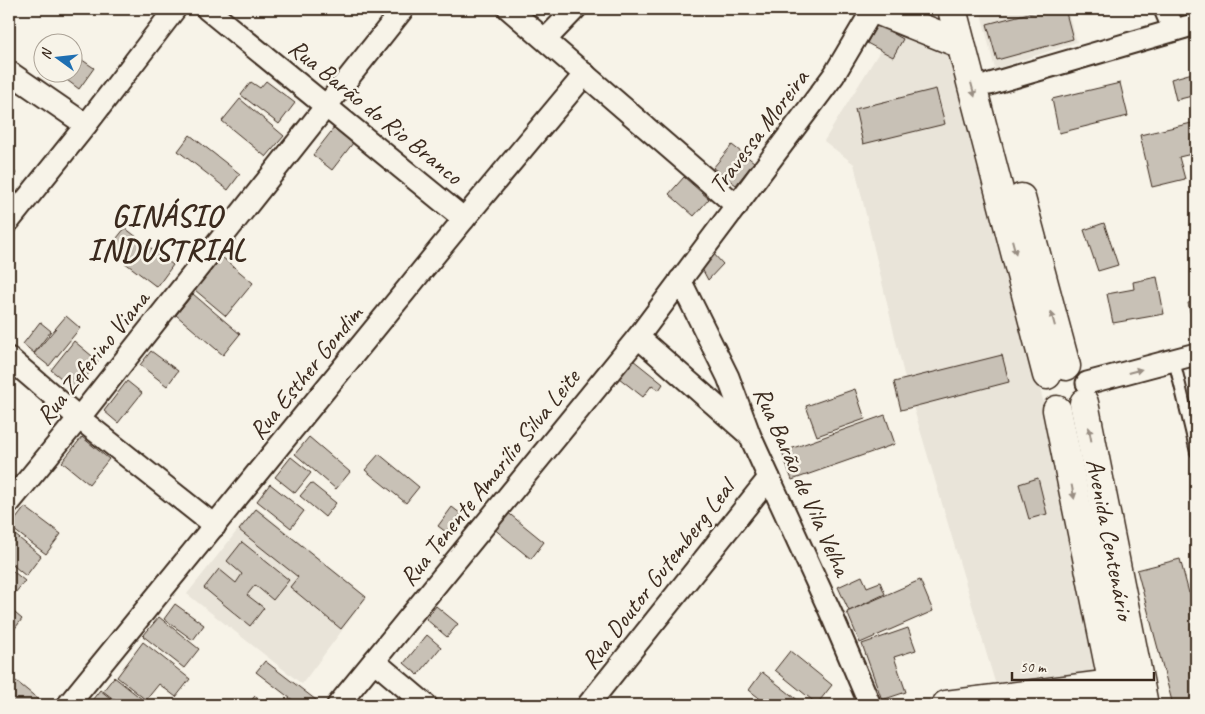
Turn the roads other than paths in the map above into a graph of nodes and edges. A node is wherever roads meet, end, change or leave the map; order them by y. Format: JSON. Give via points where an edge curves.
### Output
{"nodes":[{"id":1,"x":175,"y":9,"type":"edge"},
{"id":2,"x":207,"y":9,"type":"edge"},
{"id":3,"x":403,"y":9,"type":"edge"},
{"id":4,"x":509,"y":9,"type":"edge"},
{"id":5,"x":575,"y":9,"type":"edge"},
{"id":6,"x":873,"y":9,"type":"edge"},
{"id":7,"x":952,"y":9,"type":"edge"},
{"id":8,"x":969,"y":9,"type":"edge"},
{"id":9,"x":1165,"y":9,"type":"edge"},
{"id":10,"x":1196,"y":24,"type":"edge"},
{"id":11,"x":1174,"y":30,"type":"junction"},
{"id":12,"x":546,"y":40,"type":"junction"},
{"id":13,"x":961,"y":44,"type":"junction"},
{"id":14,"x":585,"y":74,"type":"junction"},
{"id":15,"x":10,"y":75,"type":"edge"},
{"id":16,"x":990,"y":84,"type":"junction"},
{"id":17,"x":326,"y":106,"type":"junction"},
{"id":18,"x":86,"y":125,"type":"junction"},
{"id":19,"x":737,"y":206,"type":"junction"},
{"id":20,"x":464,"y":219,"type":"junction"},
{"id":21,"x":9,"y":221,"type":"edge"},
{"id":22,"x":680,"y":280,"type":"junction"},
{"id":23,"x":638,"y":338,"type":"junction"},
{"id":24,"x":1196,"y":354,"type":"edge"},
{"id":25,"x":9,"y":358,"type":"edge"},
{"id":26,"x":1174,"y":360,"type":"junction"},
{"id":27,"x":1057,"y":371,"type":"junction"},
{"id":28,"x":1085,"y":393,"type":"junction"},
{"id":29,"x":1057,"y":410,"type":"junction"},
{"id":30,"x":79,"y":418,"type":"junction"},
{"id":31,"x":750,"y":436,"type":"junction"},
{"id":32,"x":1196,"y":452,"type":"edge"},
{"id":33,"x":768,"y":478,"type":"junction"},
{"id":34,"x":9,"y":503,"type":"edge"},
{"id":35,"x":215,"y":526,"type":"junction"},
{"id":36,"x":374,"y":662,"type":"junction"},
{"id":37,"x":1114,"y":695,"type":"edge"},
{"id":38,"x":68,"y":705,"type":"edge"},
{"id":39,"x":338,"y":705,"type":"edge"},
{"id":40,"x":426,"y":705,"type":"edge"},
{"id":41,"x":588,"y":705,"type":"edge"},
{"id":42,"x":870,"y":705,"type":"edge"},
{"id":43,"x":946,"y":705,"type":"edge"},
{"id":44,"x":1144,"y":705,"type":"edge"}],
"edges":[{"from":1,"to":18,"type":"street"},
{"from":2,"to":17,"type":"street","name":"Rua Barão do Rio Branco"},
{"from":3,"to":17,"type":"street","name":"Rua Zeferino Viana"},
{"from":4,"to":12,"type":"street"},
{"from":5,"to":12,"type":"street"},
{"from":6,"to":13,"type":"main road"},
{"from":6,"to":19,"type":"street","name":"Travessa Moreira","via":[[834,75]]},
{"from":7,"to":13,"type":"main road"},
{"from":8,"to":16,"type":"main road"},
{"from":9,"to":11,"type":"street"},
{"from":10,"to":11,"type":"street"},
{"from":11,"to":16,"type":"street"},
{"from":12,"to":14,"type":"street"},
{"from":13,"to":27,"type":"main road","one_way":true},
{"from":14,"to":19,"type":"street"},
{"from":14,"to":20,"type":"street","name":"Rua Esther Gondim"},
{"from":15,"to":18,"type":"street"},
{"from":27,"to":16,"type":"main road","one_way":true},
{"from":17,"to":20,"type":"street","name":"Rua Barão do Rio Branco"},
{"from":17,"to":30,"type":"street","name":"Rua Zeferino Viana"},
{"from":18,"to":21,"type":"street"},
{"from":19,"to":22,"type":"street","name":"Travessa Moreira"},
{"from":20,"to":35,"type":"street","name":"Rua Esther Gondim"},
{"from":22,"to":23,"type":"street","name":"Rua Tenente Amarílio Silva Leite"},
{"from":22,"to":31,"type":"street","name":"Rua Barão de Vila Velha","via":[[728,377]]},
{"from":23,"to":31,"type":"street"},
{"from":23,"to":36,"type":"street","name":"Rua Tenente Amarílio Silva Leite"},
{"from":24,"to":26,"type":"street"},
{"from":25,"to":30,"type":"street"},
{"from":28,"to":26,"type":"street","one_way":true},
{"from":26,"to":32,"type":"lane"},
{"from":27,"to":28,"type":"main road","via":[[1080,371]]},
{"from":27,"to":29,"type":"main road","via":[[1043,388],[1051,407]]},
{"from":28,"to":29,"type":"main road","via":[[1071,411]]},
{"from":44,"to":28,"type":"main road","name":"Avenida Centenário","one_way":true},
{"from":29,"to":37,"type":"main road","name":"Avenida Centenário","one_way":true},
{"from":30,"to":34,"type":"street","name":"Rua Zeferino Viana"},
{"from":30,"to":35,"type":"street"},
{"from":31,"to":33,"type":"street","name":"Rua Barão de Vila Velha"},
{"from":33,"to":41,"type":"street","name":"Rua Doutor Gutemberg Leal"},
{"from":33,"to":42,"type":"street","name":"Rua Barão de Vila Velha"},
{"from":35,"to":38,"type":"street","name":"Rua Esther Gondim"},
{"from":36,"to":39,"type":"street","name":"Rua Tenente Amarílio Silva Leite"},
{"from":36,"to":40,"type":"street"},
{"from":37,"to":43,"type":"main road"}]}
